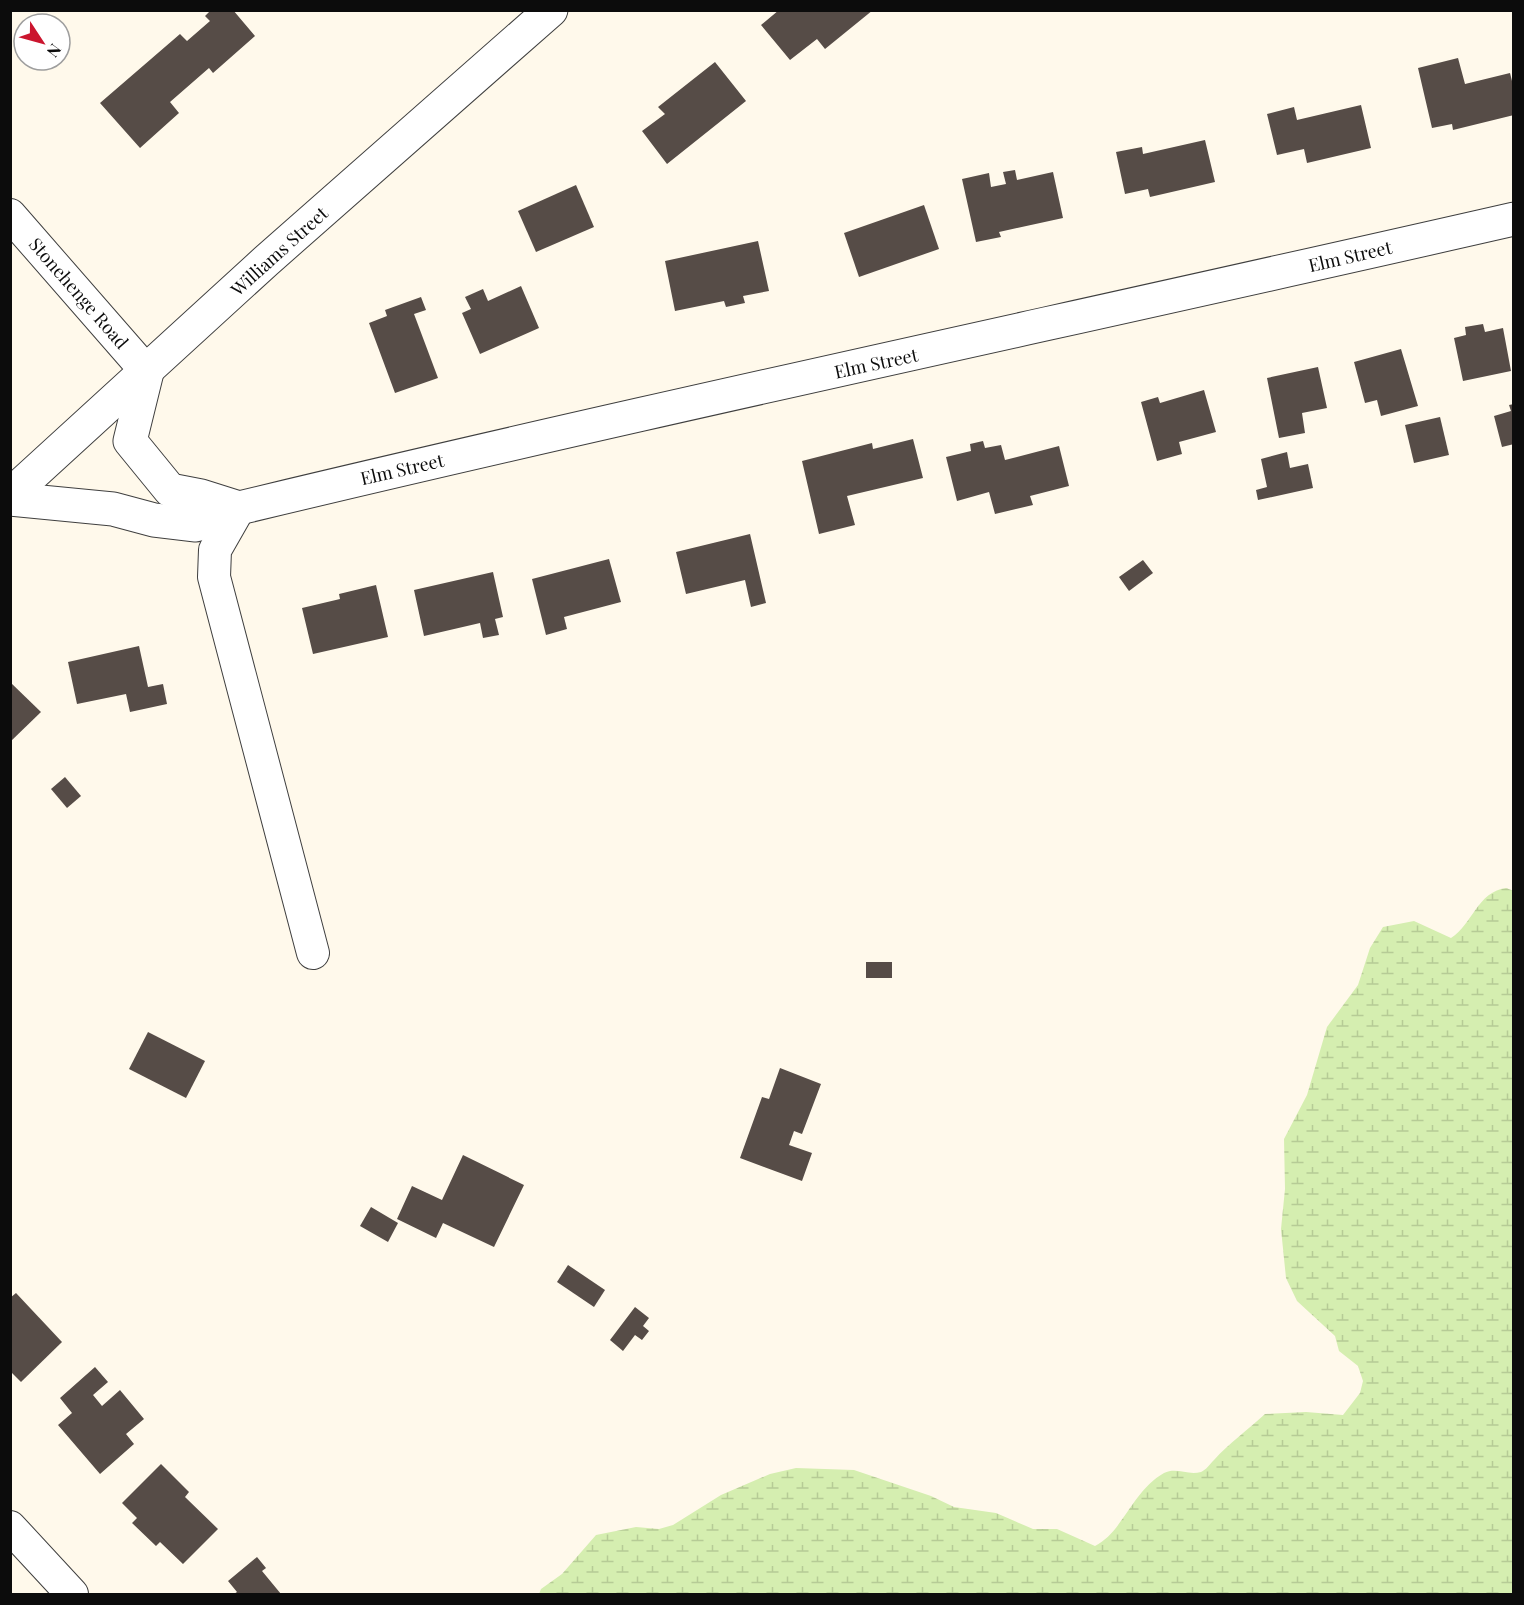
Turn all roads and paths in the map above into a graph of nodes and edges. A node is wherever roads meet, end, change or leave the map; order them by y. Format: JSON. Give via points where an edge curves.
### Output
{"nodes":[{"id":1,"x":551,"y":10,"type":"edge"},
{"id":2,"x":10,"y":215,"type":"edge"},
{"id":3,"x":1514,"y":219,"type":"edge"},
{"id":4,"x":147,"y":372,"type":"junction"},
{"id":5,"x":10,"y":497,"type":"edge"},
{"id":6,"x":239,"y":508,"type":"junction"},
{"id":7,"x":313,"y":953,"type":"dead end"},
{"id":8,"x":10,"y":1527,"type":"edge"},
{"id":9,"x":72,"y":1594,"type":"edge"}],
"edges":[{"from":1,"to":4,"type":"street","name":"Williams Street","via":[[266,261]]},
{"from":2,"to":4,"type":"street","name":"Stonehenge Road"},
{"from":3,"to":6,"type":"street","name":"Elm Street","via":[[528,439]]},
{"from":4,"to":5,"type":"street","name":"Williams Street"},
{"from":4,"to":6,"type":"street","via":[[130,441],[170,490]]},
{"from":5,"to":6,"type":"street","name":"Elm Street","via":[[113,509],[154,520],[196,525]]},
{"from":6,"to":7,"type":"street","via":[[216,550],[214,577]]},
{"from":8,"to":9,"type":"street"}]}
